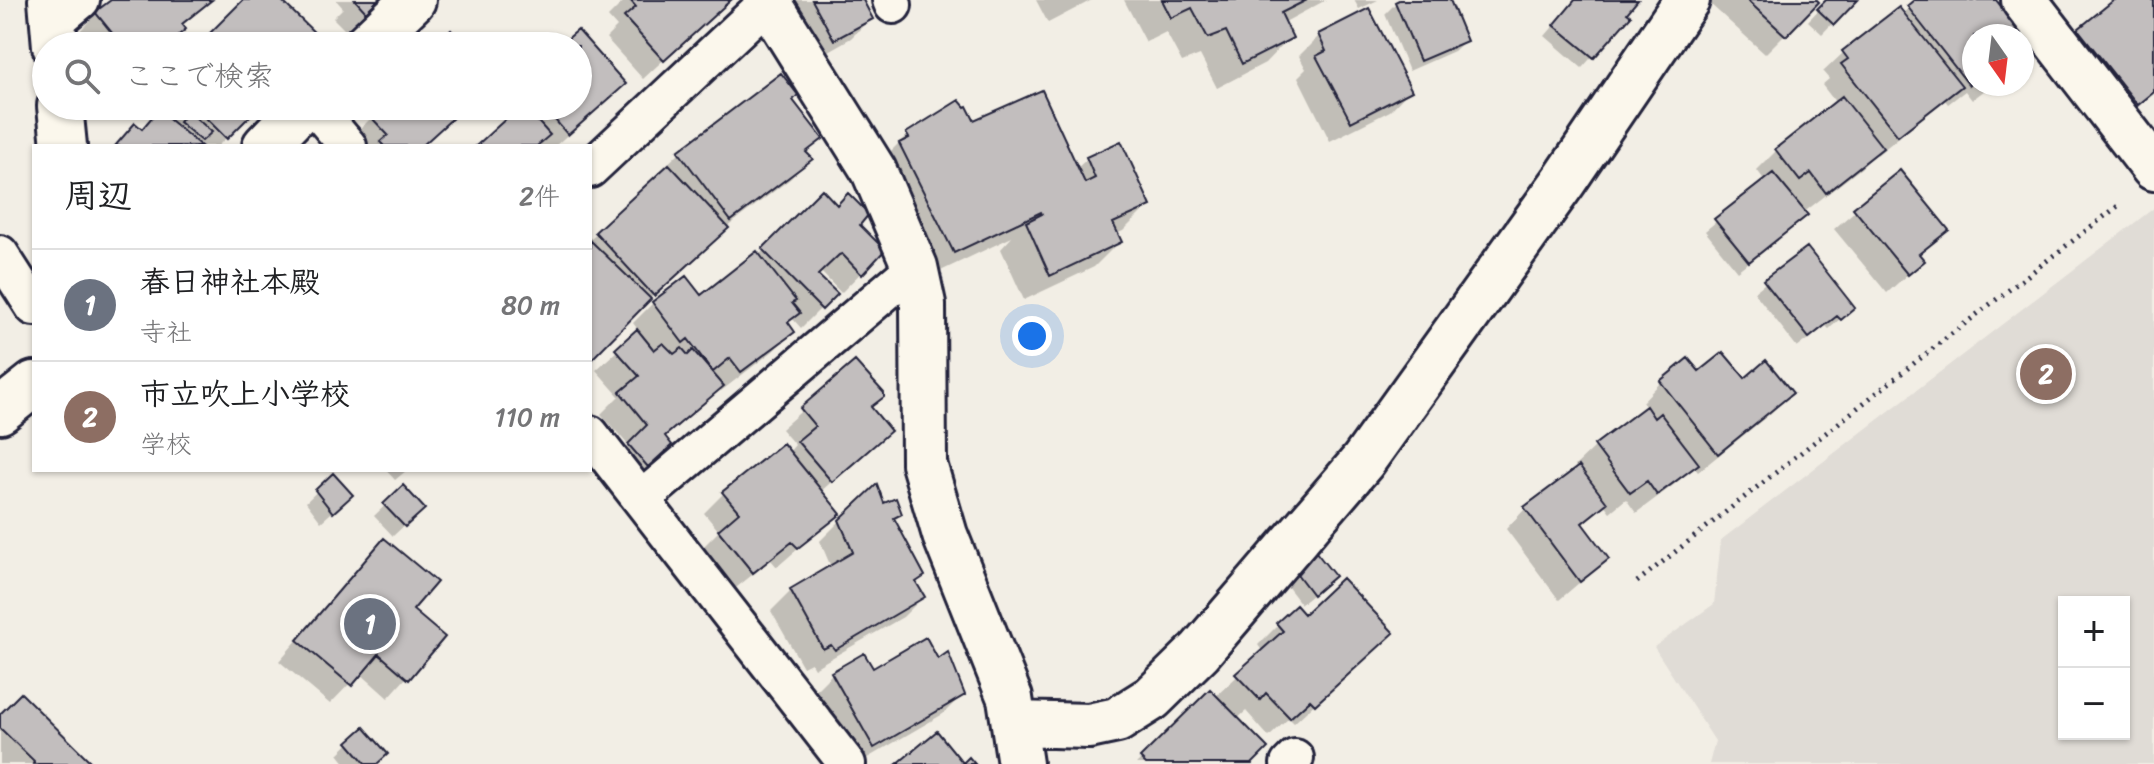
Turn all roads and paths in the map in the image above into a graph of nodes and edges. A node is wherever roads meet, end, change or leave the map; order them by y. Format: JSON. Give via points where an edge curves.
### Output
{"nodes":[{"id":1,"x":413,"y":0,"type":"edge"},
{"id":2,"x":1687,"y":0,"type":"edge"},
{"id":3,"x":2024,"y":0,"type":"edge"},
{"id":4,"x":768,"y":1,"type":"edge"},
{"id":5,"x":380,"y":32,"type":"edge"},
{"id":6,"x":61,"y":120,"type":"edge"},
{"id":7,"x":290,"y":120,"type":"edge"},
{"id":8,"x":326,"y":120,"type":"edge"},
{"id":9,"x":64,"y":144,"type":"edge"},
{"id":10,"x":267,"y":144,"type":"edge"},
{"id":11,"x":346,"y":144,"type":"edge"},
{"id":12,"x":592,"y":167,"type":"edge"},
{"id":13,"x":2141,"y":183,"type":"edge"},
{"id":14,"x":0,"y":254,"type":"edge"},
{"id":15,"x":915,"y":267,"type":"junction"},
{"id":16,"x":32,"y":304,"type":"edge"},
{"id":17,"x":32,"y":386,"type":"edge"},
{"id":18,"x":0,"y":411,"type":"edge"},
{"id":19,"x":592,"y":436,"type":"edge"},
{"id":20,"x":643,"y":498,"type":"junction"},
{"id":21,"x":1637,"y":582,"type":"dead end"},
{"id":22,"x":1018,"y":744,"type":"edge"},
{"id":23,"x":847,"y":764,"type":"edge"}],
"edges":[{"from":1,"to":5,"type":"street"},
{"from":2,"to":22,"type":"street","via":[[1363,461],[1200,651],[1152,698],[1117,720]]},
{"from":3,"to":13,"type":"street"},
{"from":4,"to":12,"type":"lane"},
{"from":4,"to":15,"type":"street","via":[[874,171]]},
{"from":6,"to":9,"type":"street"},
{"from":7,"to":10,"type":"street"},
{"from":8,"to":11,"type":"lane"},
{"from":13,"to":21,"type":"path"},
{"from":14,"to":16,"type":"lane"},
{"from":15,"to":20,"type":"lane"},
{"from":15,"to":22,"type":"street","via":[[923,304],[924,464],[945,535],[1010,698]]},
{"from":17,"to":18,"type":"street"},
{"from":19,"to":20,"type":"lane"},
{"from":20,"to":23,"type":"lane"}]}
